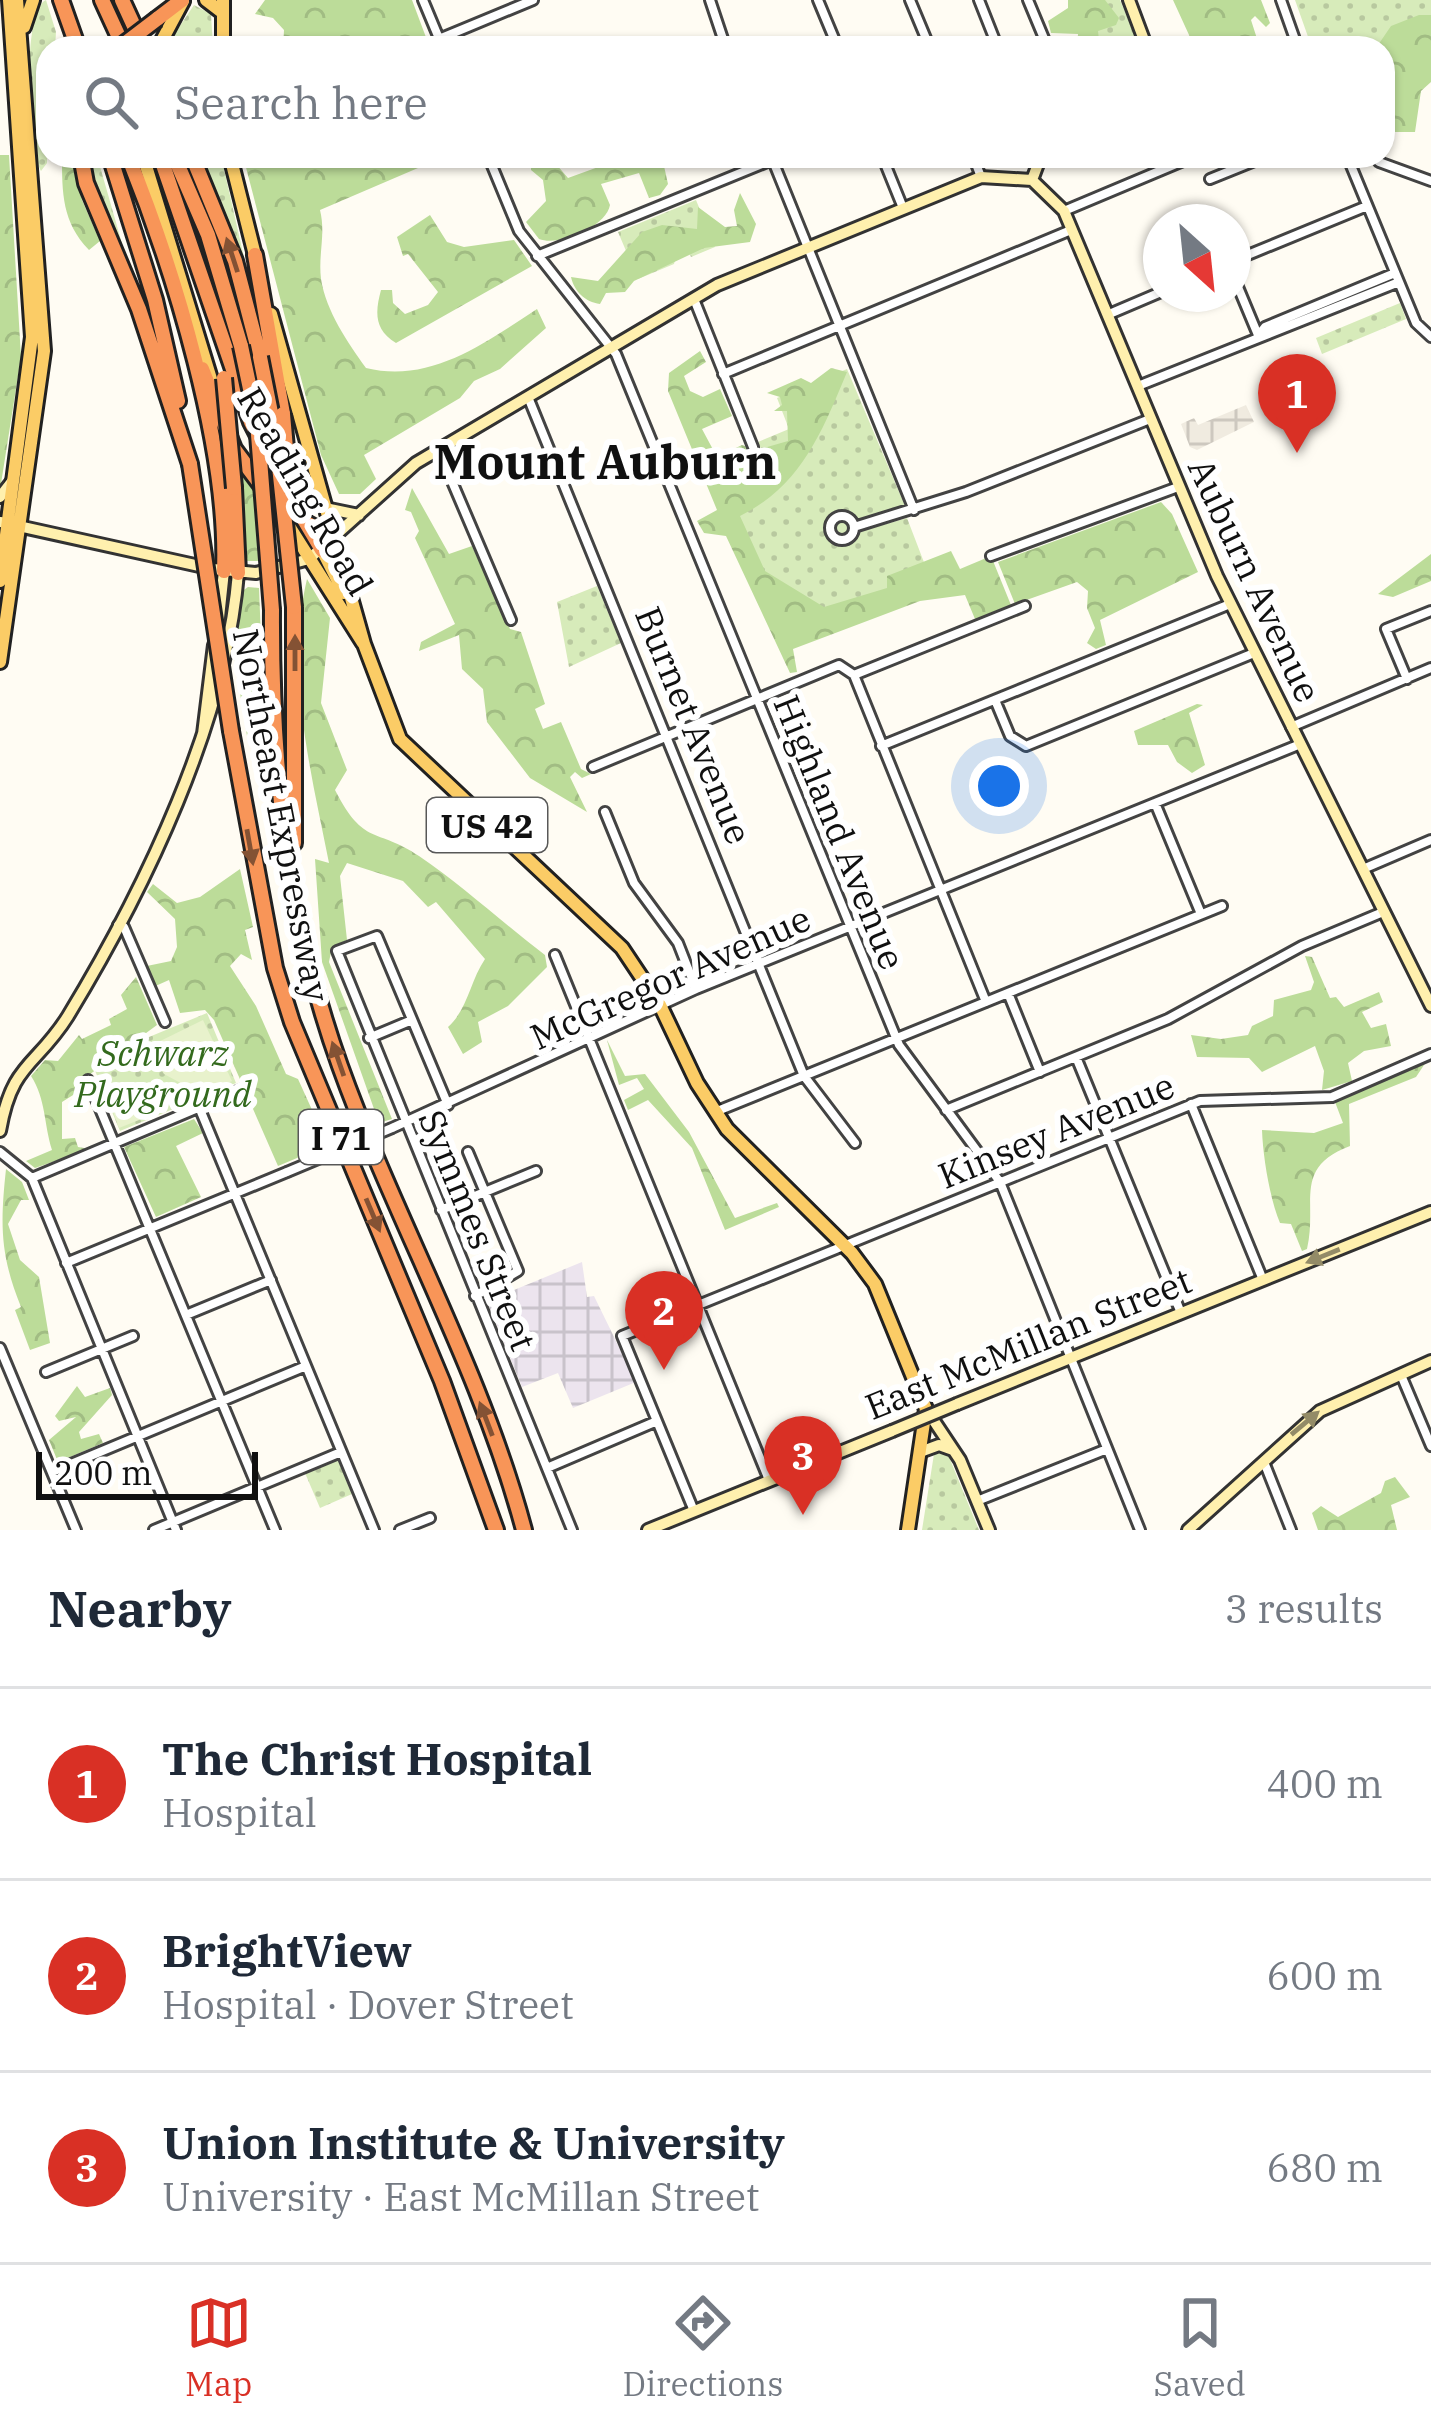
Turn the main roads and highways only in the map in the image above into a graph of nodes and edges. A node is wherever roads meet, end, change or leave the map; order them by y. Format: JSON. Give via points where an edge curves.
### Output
{"nodes":[{"id":1,"x":13,"y":0,"type":"edge"},
{"id":2,"x":33,"y":0,"type":"edge"},
{"id":3,"x":61,"y":0,"type":"edge"},
{"id":4,"x":102,"y":0,"type":"edge"},
{"id":5,"x":122,"y":0,"type":"edge"},
{"id":6,"x":183,"y":0,"type":"edge"},
{"id":7,"x":206,"y":0,"type":"edge"},
{"id":8,"x":1130,"y":0,"type":"edge"},
{"id":9,"x":223,"y":7,"type":"edge"},
{"id":10,"x":22,"y":34,"type":"junction"},
{"id":11,"x":74,"y":36,"type":"edge"},
{"id":12,"x":117,"y":36,"type":"edge"},
{"id":13,"x":136,"y":36,"type":"edge"},
{"id":14,"x":138,"y":36,"type":"edge"},
{"id":15,"x":164,"y":36,"type":"edge"},
{"id":16,"x":1143,"y":36,"type":"edge"},
{"id":17,"x":83,"y":168,"type":"edge"},
{"id":18,"x":113,"y":168,"type":"edge"},
{"id":19,"x":132,"y":168,"type":"edge"},
{"id":20,"x":147,"y":168,"type":"edge"},
{"id":21,"x":164,"y":168,"type":"edge"},
{"id":22,"x":179,"y":168,"type":"edge"},
{"id":23,"x":198,"y":168,"type":"edge"},
{"id":24,"x":233,"y":168,"type":"edge"},
{"id":25,"x":1036,"y":168,"type":"edge"},
{"id":26,"x":1032,"y":180,"type":"junction"},
{"id":27,"x":255,"y":255,"type":"junction"},
{"id":28,"x":154,"y":330,"type":"junction"},
{"id":29,"x":220,"y":336,"type":"junction"},
{"id":30,"x":190,"y":343,"type":"junction"},
{"id":31,"x":14,"y":478,"type":"junction"},
{"id":32,"x":0,"y":497,"type":"edge"},
{"id":33,"x":270,"y":497,"type":"junction"},
{"id":34,"x":325,"y":508,"type":"junction"},
{"id":35,"x":359,"y":515,"type":"junction"},
{"id":36,"x":302,"y":519,"type":"junction"},
{"id":37,"x":10,"y":525,"type":"edge"},
{"id":38,"x":334,"y":538,"type":"junction"},
{"id":39,"x":2,"y":548,"type":"edge"},
{"id":40,"x":315,"y":554,"type":"junction"},
{"id":41,"x":231,"y":572,"type":"junction"},
{"id":42,"x":0,"y":581,"type":"edge"},
{"id":43,"x":294,"y":607,"type":"junction"},
{"id":44,"x":360,"y":618,"type":"junction"},
{"id":45,"x":364,"y":644,"type":"junction"},
{"id":46,"x":0,"y":662,"type":"edge"},
{"id":47,"x":301,"y":938,"type":"junction"},
{"id":48,"x":1429,"y":998,"type":"edge"},
{"id":49,"x":0,"y":1131,"type":"edge"},
{"id":50,"x":1431,"y":1212,"type":"edge"},
{"id":51,"x":1431,"y":1361,"type":"edge"},
{"id":52,"x":926,"y":1409,"type":"junction"},
{"id":53,"x":956,"y":1451,"type":"junction"},
{"id":54,"x":920,"y":1452,"type":"junction"},
{"id":55,"x":496,"y":1530,"type":"edge"},
{"id":56,"x":524,"y":1530,"type":"edge"},
{"id":57,"x":648,"y":1530,"type":"edge"},
{"id":58,"x":908,"y":1530,"type":"edge"},
{"id":59,"x":989,"y":1530,"type":"edge"},
{"id":60,"x":1187,"y":1530,"type":"edge"}],
"edges":[{"from":1,"to":10,"type":"main road"},
{"from":1,"to":31,"type":"main road","via":[[32,337]]},
{"from":2,"to":10,"type":"main road"},
{"from":3,"to":11,"type":"highway"},
{"from":4,"to":12,"type":"highway"},
{"from":5,"to":14,"type":"highway"},
{"from":6,"to":13,"type":"highway","bridge":true},
{"from":6,"to":15,"type":"main road"},
{"from":7,"to":9,"type":"main road"},
{"from":8,"to":16,"type":"main road"},
{"from":10,"to":37,"type":"main road","via":[[44,342]]},
{"from":17,"to":28,"type":"highway"},
{"from":18,"to":28,"type":"highway","name":"Northeast Expressway","number":"I 71"},
{"from":19,"to":30,"type":"highway"},
{"from":20,"to":33,"type":"main road","name":"Reading Road","number":"US 42","via":[[215,394]]},
{"from":21,"to":29,"type":"highway"},
{"from":22,"to":47,"type":"highway","name":"Northeast Expressway","number":"I 71","bridge":true,"via":[[208,235],[257,422],[278,770]]},
{"from":43,"to":23,"type":"highway","one_way":true,"bridge":true,"via":[[260,357],[235,261]]},
{"from":24,"to":27,"type":"main road","name":"Reading Road","number":"US 42"},
{"from":25,"to":26,"type":"main road"},
{"from":26,"to":35,"type":"main road","via":[[981,177],[694,299],[439,451],[383,488]]},
{"from":26,"to":48,"type":"main road","name":"Auburn Avenue","via":[[1064,211],[1230,604]]},
{"from":27,"to":34,"type":"main road","name":"Reading Road","number":"US 42"},
{"from":27,"to":43,"type":"highway","bridge":true,"via":[[283,414]]},
{"from":28,"to":55,"type":"highway","name":"Northeast Expressway","number":"I 71","one_way":true,"bridge":true,"via":[[190,464],[258,887],[286,1004]]},
{"from":29,"to":36,"type":"highway","via":[[251,422]]},
{"from":29,"to":41,"type":"highway","bridge":true,"via":[[234,488]]},
{"from":30,"to":33,"type":"highway","via":[[233,449]]},
{"from":30,"to":41,"type":"highway"},
{"from":31,"to":32,"type":"main road"},
{"from":31,"to":37,"type":"main road"},
{"from":33,"to":40,"type":"main road","name":"Reading Road","number":"US 42"},
{"from":34,"to":35,"type":"main road"},
{"from":34,"to":38,"type":"main road","name":"Reading Road","number":"US 42"},
{"from":35,"to":38,"type":"main road"},
{"from":36,"to":38,"type":"highway"},
{"from":36,"to":40,"type":"highway"},
{"from":37,"to":39,"type":"main road"},
{"from":37,"to":41,"type":"main road"},
{"from":37,"to":46,"type":"main road"},
{"from":38,"to":40,"type":"main road"},
{"from":38,"to":44,"type":"main road","name":"Reading Road","number":"US 42"},
{"from":39,"to":42,"type":"main road"},
{"from":40,"to":41,"type":"main road"},
{"from":40,"to":44,"type":"main road"},
{"from":40,"to":45,"type":"main road","name":"Reading Road","number":"US 42"},
{"from":41,"to":49,"type":"main road","via":[[225,660],[193,768],[66,1020],[11,1083]]},
{"from":47,"to":43,"type":"highway","one_way":true,"via":[[292,816]]},
{"from":44,"to":45,"type":"main road","name":"Reading Road","number":"US 42"},
{"from":45,"to":52,"type":"main road","name":"Reading Road","number":"US 42","via":[[407,751],[622,948],[715,1112],[875,1284]]},
{"from":56,"to":47,"type":"highway","name":"Northeast Expressway","number":"I 71","one_way":true,"via":[[482,1406],[341,1070]]},
{"from":50,"to":57,"type":"main road","name":"East McMillan Street","one_way":true,"bridge":true},
{"from":60,"to":51,"type":"main road","one_way":true,"via":[[1320,1411]]},
{"from":52,"to":53,"type":"main road"},
{"from":52,"to":54,"type":"main road"},
{"from":53,"to":54,"type":"main road","via":[[939,1445]]},
{"from":53,"to":59,"type":"main road"},
{"from":54,"to":58,"type":"main road"}]}
